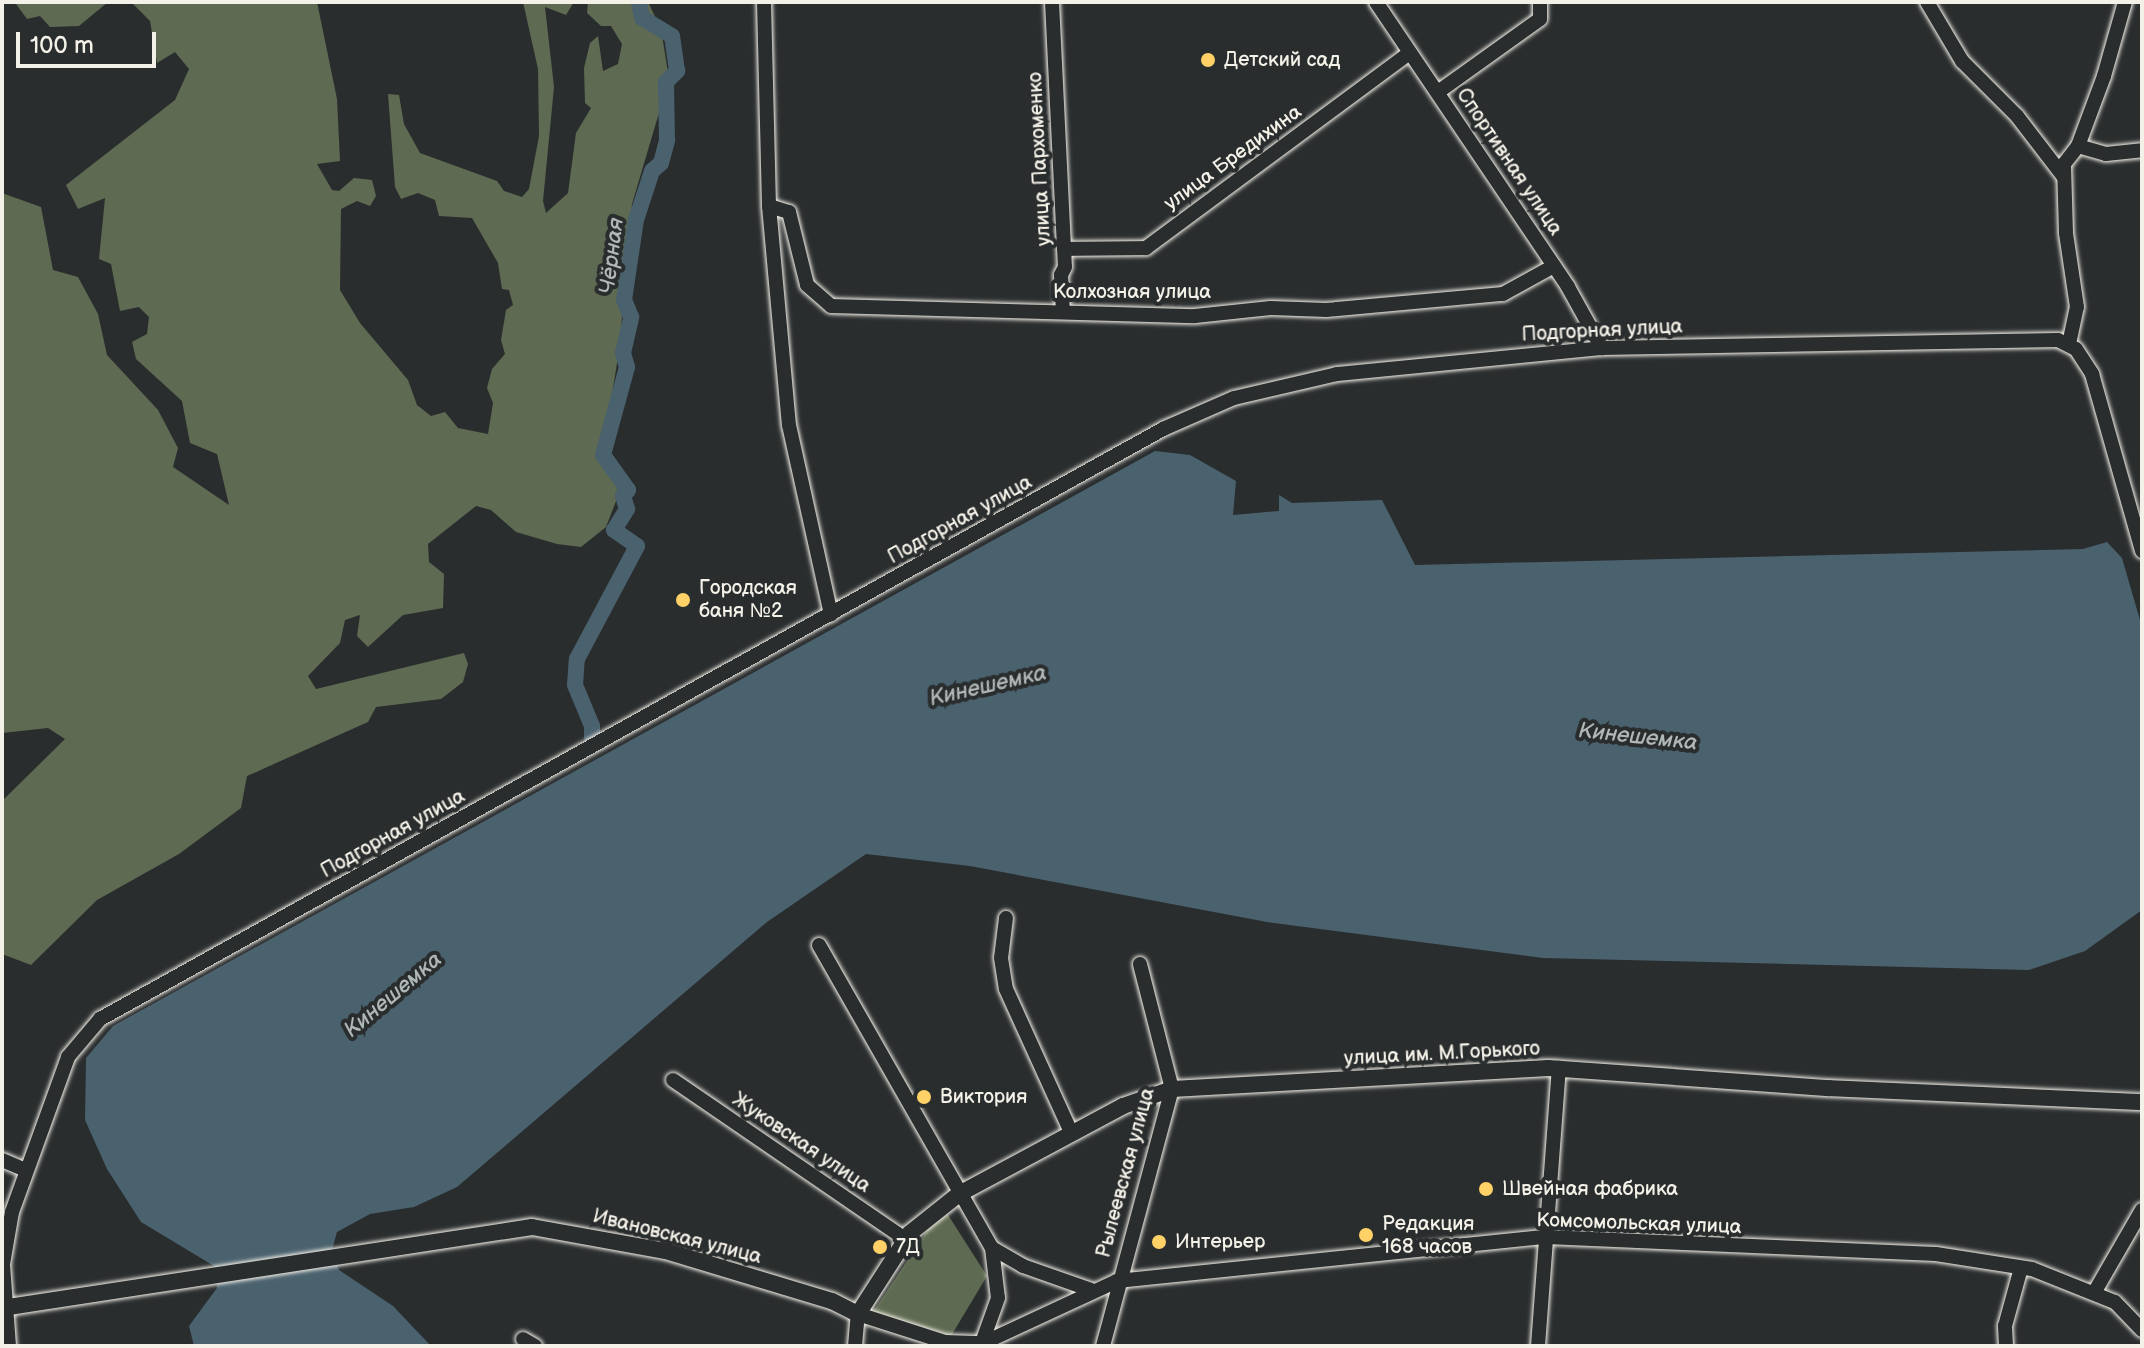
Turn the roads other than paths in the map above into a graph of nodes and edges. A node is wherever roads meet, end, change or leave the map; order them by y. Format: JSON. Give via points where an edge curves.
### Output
{"nodes":[{"id":1,"x":764,"y":2,"type":"edge"},
{"id":2,"x":1052,"y":2,"type":"edge"},
{"id":3,"x":1376,"y":2,"type":"edge"},
{"id":4,"x":1540,"y":2,"type":"edge"},
{"id":5,"x":1927,"y":2,"type":"edge"},
{"id":6,"x":2125,"y":2,"type":"edge"},
{"id":7,"x":1410,"y":53,"type":"junction"},
{"id":8,"x":1438,"y":92,"type":"junction"},
{"id":9,"x":2078,"y":146,"type":"junction"},
{"id":10,"x":2142,"y":150,"type":"edge"},
{"id":11,"x":2063,"y":176,"type":"junction"},
{"id":12,"x":769,"y":206,"type":"junction"},
{"id":13,"x":1064,"y":249,"type":"junction"},
{"id":14,"x":1554,"y":266,"type":"junction"},
{"id":15,"x":1063,"y":312,"type":"junction"},
{"id":16,"x":2069,"y":344,"type":"junction"},
{"id":17,"x":1602,"y":348,"type":"junction"},
{"id":18,"x":2142,"y":551,"type":"edge"},
{"id":19,"x":831,"y":614,"type":"junction"},
{"id":20,"x":1006,"y":918,"type":"dead end"},
{"id":21,"x":819,"y":945,"type":"dead end"},
{"id":22,"x":1140,"y":964,"type":"dead end"},
{"id":23,"x":1559,"y":1068,"type":"junction"},
{"id":24,"x":673,"y":1080,"type":"dead end"},
{"id":25,"x":1172,"y":1089,"type":"junction"},
{"id":26,"x":2142,"y":1102,"type":"edge"},
{"id":27,"x":1071,"y":1132,"type":"junction"},
{"id":28,"x":2,"y":1160,"type":"edge"},
{"id":29,"x":26,"y":1170,"type":"junction"},
{"id":30,"x":959,"y":1194,"type":"junction"},
{"id":31,"x":2142,"y":1210,"type":"edge"},
{"id":32,"x":1546,"y":1237,"type":"junction"},
{"id":33,"x":905,"y":1239,"type":"junction"},
{"id":34,"x":992,"y":1248,"type":"junction"},
{"id":35,"x":2021,"y":1268,"type":"junction"},
{"id":36,"x":1117,"y":1281,"type":"junction"},
{"id":37,"x":1091,"y":1290,"type":"junction"},
{"id":38,"x":2094,"y":1293,"type":"junction"},
{"id":39,"x":4,"y":1308,"type":"edge"},
{"id":40,"x":858,"y":1314,"type":"junction"},
{"id":41,"x":2142,"y":1330,"type":"edge"},
{"id":42,"x":948,"y":1344,"type":"edge"},
{"id":43,"x":979,"y":1344,"type":"edge"},
{"id":44,"x":9,"y":1346,"type":"edge"},
{"id":45,"x":855,"y":1346,"type":"edge"},
{"id":46,"x":1103,"y":1346,"type":"edge"},
{"id":47,"x":1538,"y":1346,"type":"edge"},
{"id":48,"x":2006,"y":1346,"type":"edge"}],
"edges":[{"from":1,"to":12,"type":"street"},
{"from":2,"to":13,"type":"street","name":"улица Пархоменко"},
{"from":3,"to":7,"type":"street","name":"Спортивная улица"},
{"from":4,"to":8,"type":"street","via":[[1540,19]]},
{"from":5,"to":11,"type":"street","via":[[1962,61],[2017,116]]},
{"from":6,"to":9,"type":"street"},
{"from":7,"to":8,"type":"street","name":"Спортивная улица"},
{"from":7,"to":13,"type":"street","name":"улица Бредихина","via":[[1146,248]]},
{"from":8,"to":14,"type":"street","name":"Спортивная улица"},
{"from":9,"to":10,"type":"street","via":[[2106,154]]},
{"from":9,"to":11,"type":"street","via":[[2064,164]]},
{"from":11,"to":16,"type":"street","via":[[2077,307]]},
{"from":12,"to":15,"type":"street","name":"Колхозная улица","via":[[789,212],[807,285],[831,306]]},
{"from":12,"to":19,"type":"street","via":[[789,425]]},
{"from":13,"to":15,"type":"street","name":"улица Пархоменко"},
{"from":14,"to":15,"type":"street","name":"Колхозная улица","via":[[1503,294],[1460,299],[1195,316]]},
{"from":14,"to":17,"type":"street","name":"Спортивная улица"},
{"from":16,"to":17,"type":"street","name":"Подгорная улица","via":[[2045,338]]},
{"from":16,"to":18,"type":"street","via":[[2092,374]]},
{"from":17,"to":19,"type":"street","name":"Подгорная улица","via":[[1337,374],[1234,398],[1163,429]]},
{"from":19,"to":29,"type":"street","name":"Подгорная улица","via":[[100,1019],[68,1057]]},
{"from":20,"to":27,"type":"street","via":[[1001,958],[1006,989]]},
{"from":21,"to":30,"type":"street"},
{"from":22,"to":25,"type":"street","name":"Рылеевская улица"},
{"from":23,"to":25,"type":"main road","name":"улица им. М.Горького"},
{"from":23,"to":26,"type":"main road","name":"улица им. М.Горького","via":[[1829,1088]]},
{"from":23,"to":32,"type":"street"},
{"from":24,"to":33,"type":"street","name":"Жуковская улица"},
{"from":25,"to":27,"type":"main road","name":"улица им. М.Горького"},
{"from":25,"to":36,"type":"street","name":"Рылеевская улица"},
{"from":27,"to":30,"type":"main road","name":"улица им. М.Горького"},
{"from":28,"to":29,"type":"street"},
{"from":29,"to":39,"type":"street","name":"Подгорная улица","via":[[5,1244]]},
{"from":30,"to":33,"type":"main road","name":"улица им. М.Горького"},
{"from":30,"to":34,"type":"street"},
{"from":31,"to":38,"type":"street"},
{"from":32,"to":35,"type":"street","name":"Комсомольская улица","via":[[1936,1254]]},
{"from":32,"to":36,"type":"street","name":"Комсомольская улица"},
{"from":32,"to":47,"type":"street"},
{"from":33,"to":40,"type":"main road","name":"улица им. М.Горького"},
{"from":34,"to":37,"type":"street","via":[[1023,1266]]},
{"from":34,"to":43,"type":"street","via":[[998,1298]]},
{"from":35,"to":38,"type":"street","name":"Комсомольская улица"},
{"from":35,"to":48,"type":"street","via":[[2005,1326]]},
{"from":36,"to":37,"type":"street","name":"Комсомольская улица"},
{"from":36,"to":46,"type":"street","name":"Рылеевская улица"},
{"from":37,"to":43,"type":"street","name":"Комсомольская улица"},
{"from":38,"to":41,"type":"street","name":"Комсомольская улица","via":[[2115,1302]]},
{"from":39,"to":40,"type":"main road","name":"Ивановская улица","via":[[517,1227],[547,1227],[666,1251],[832,1301]]},
{"from":39,"to":44,"type":"street","name":"Подгорная улица"},
{"from":40,"to":42,"type":"street","name":"Ивановская улица"},
{"from":40,"to":45,"type":"street","name":"улица им. М.Горького"},
{"from":42,"to":43,"type":"street","name":"Ивановская улица"}]}
